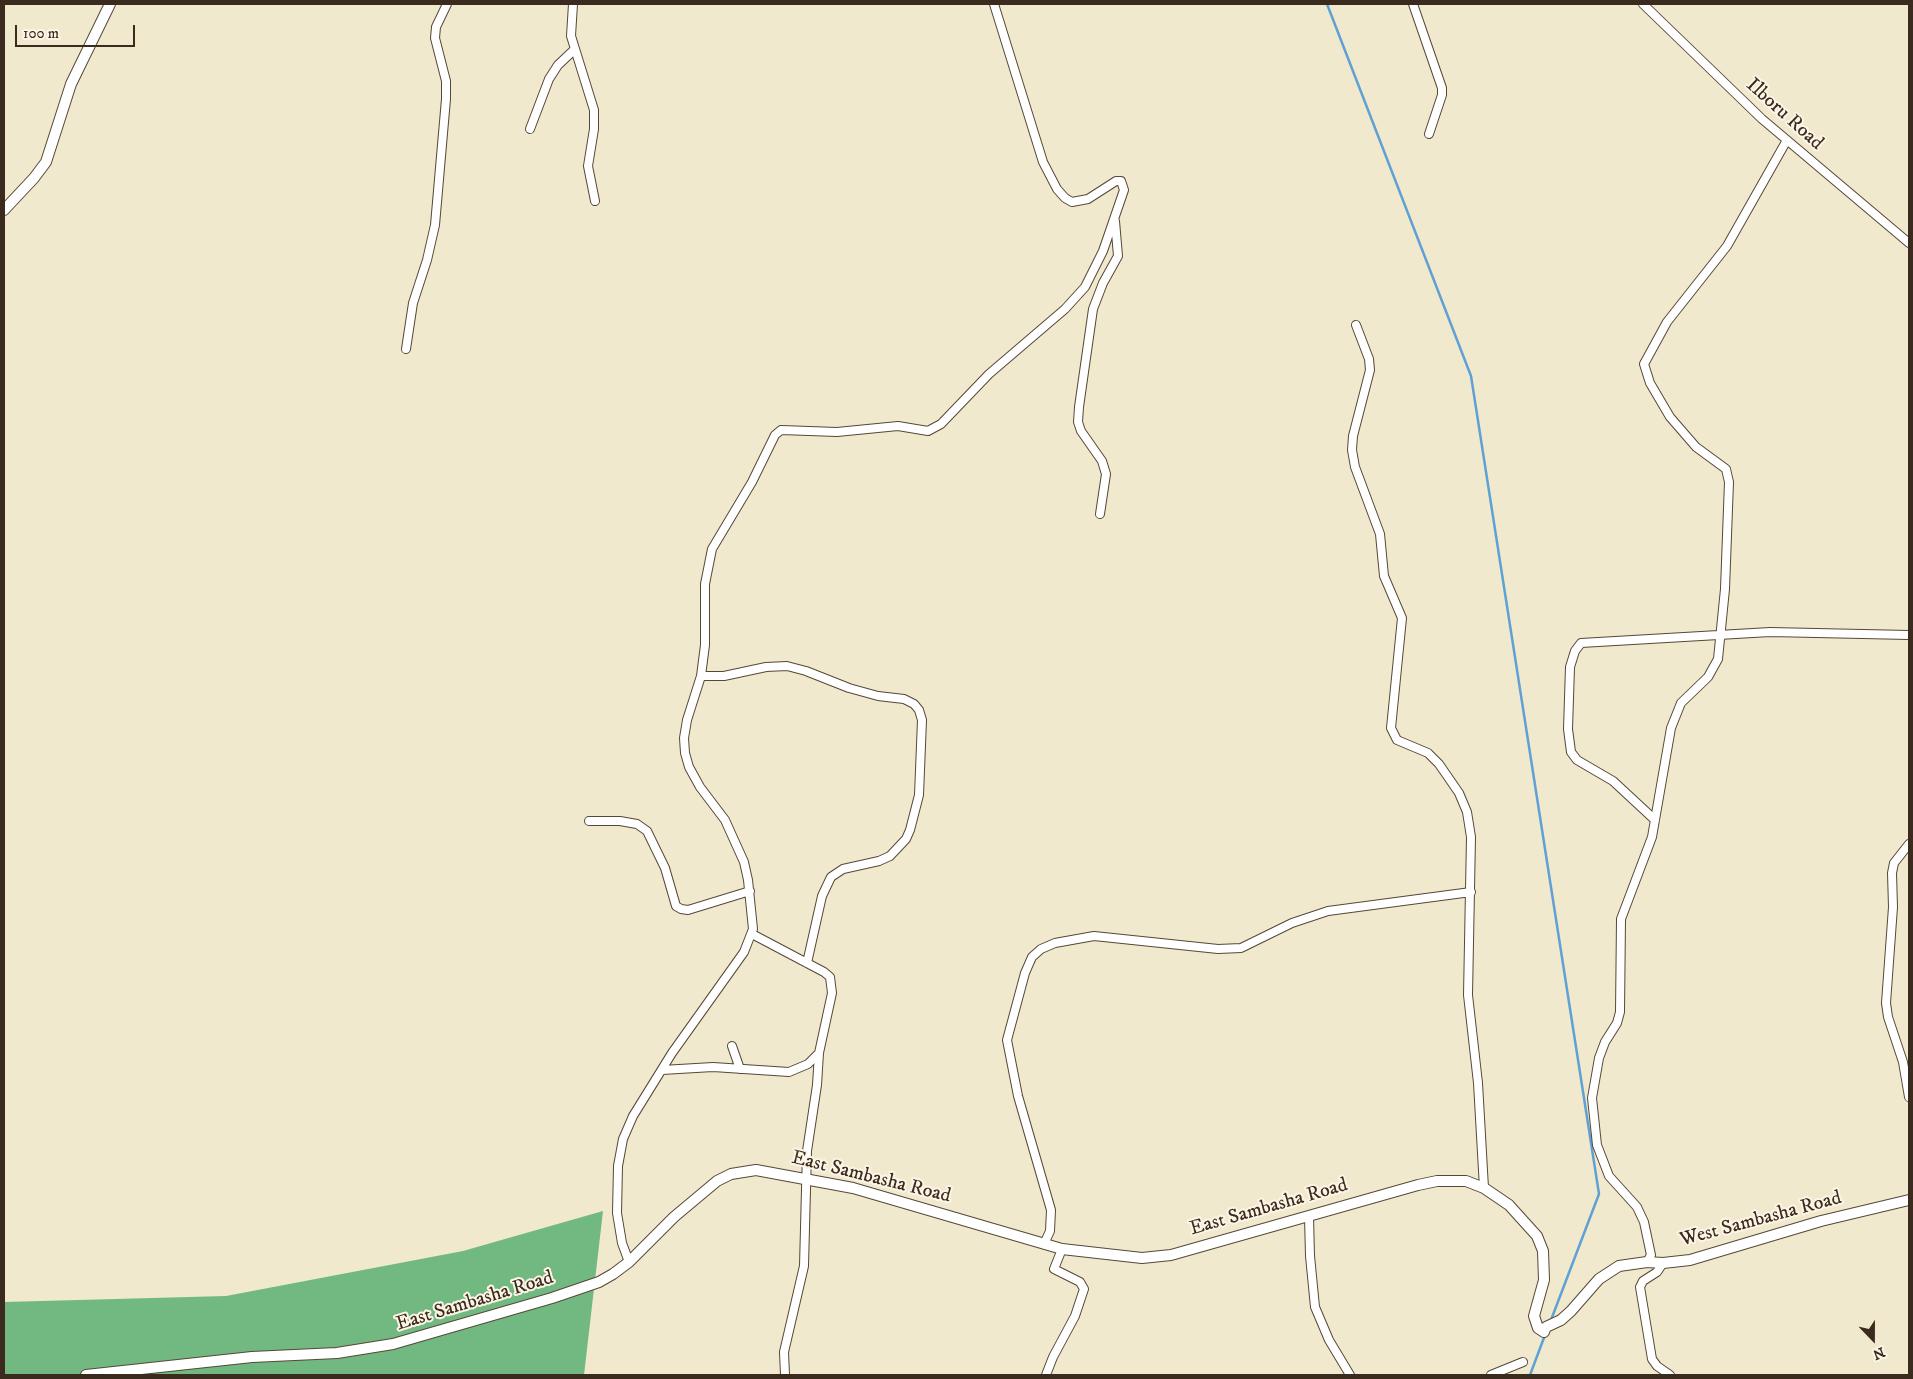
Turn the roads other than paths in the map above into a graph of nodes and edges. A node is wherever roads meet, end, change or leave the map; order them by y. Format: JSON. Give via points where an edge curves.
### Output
{"nodes":[{"id":1,"x":110,"y":4,"type":"edge"},
{"id":2,"x":448,"y":4,"type":"edge"},
{"id":3,"x":573,"y":4,"type":"edge"},
{"id":4,"x":994,"y":4,"type":"edge"},
{"id":5,"x":1413,"y":4,"type":"edge"},
{"id":6,"x":1643,"y":4,"type":"edge"},
{"id":7,"x":575,"y":49,"type":"junction"},
{"id":8,"x":530,"y":128,"type":"dead end"},
{"id":9,"x":1428,"y":134,"type":"dead end"},
{"id":10,"x":1787,"y":140,"type":"junction"},
{"id":11,"x":595,"y":201,"type":"dead end"},
{"id":12,"x":4,"y":210,"type":"edge"},
{"id":13,"x":1115,"y":219,"type":"junction"},
{"id":14,"x":1909,"y":243,"type":"edge"},
{"id":15,"x":1356,"y":325,"type":"dead end"},
{"id":16,"x":406,"y":349,"type":"dead end"},
{"id":17,"x":1100,"y":514,"type":"dead end"},
{"id":18,"x":1722,"y":634,"type":"junction"},
{"id":19,"x":1909,"y":635,"type":"edge"},
{"id":20,"x":701,"y":676,"type":"junction"},
{"id":21,"x":1655,"y":820,"type":"junction"},
{"id":22,"x":589,"y":821,"type":"dead end"},
{"id":23,"x":1909,"y":844,"type":"edge"},
{"id":24,"x":750,"y":891,"type":"junction"},
{"id":25,"x":1471,"y":892,"type":"junction"},
{"id":26,"x":752,"y":934,"type":"junction"},
{"id":27,"x":807,"y":962,"type":"junction"},
{"id":28,"x":732,"y":1046,"type":"dead end"},
{"id":29,"x":819,"y":1053,"type":"junction"},
{"id":30,"x":740,"y":1069,"type":"junction"},
{"id":31,"x":662,"y":1070,"type":"junction"},
{"id":32,"x":1909,"y":1097,"type":"edge"},
{"id":33,"x":807,"y":1178,"type":"junction"},
{"id":34,"x":1484,"y":1188,"type":"junction"},
{"id":35,"x":1909,"y":1199,"type":"edge"},
{"id":36,"x":1309,"y":1216,"type":"junction"},
{"id":37,"x":1044,"y":1244,"type":"junction"},
{"id":38,"x":1062,"y":1249,"type":"junction"},
{"id":39,"x":629,"y":1262,"type":"junction"},
{"id":40,"x":1647,"y":1262,"type":"junction"},
{"id":41,"x":1663,"y":1263,"type":"junction"},
{"id":42,"x":1554,"y":1324,"type":"joint"},
{"id":43,"x":1523,"y":1362,"type":"dead end"},
{"id":44,"x":86,"y":1375,"type":"edge"},
{"id":45,"x":785,"y":1375,"type":"edge"},
{"id":46,"x":1046,"y":1375,"type":"edge"},
{"id":47,"x":1350,"y":1375,"type":"edge"},
{"id":48,"x":1491,"y":1375,"type":"edge"},
{"id":49,"x":1670,"y":1375,"type":"edge"}],
"edges":[{"from":1,"to":12,"type":"street","via":[[70,84],[46,162]]},
{"from":2,"to":16,"type":"street","via":[[436,28],[435,38],[446,81],[435,225],[414,303]]},
{"from":3,"to":7,"type":"street","via":[[571,29]]},
{"from":4,"to":13,"type":"street","via":[[1043,162],[1057,189],[1065,198],[1080,201],[1121,181],[1124,190]]},
{"from":5,"to":9,"type":"street","via":[[1442,88]]},
{"from":6,"to":10,"type":"street","name":"Ilboru Road"},
{"from":7,"to":8,"type":"street","via":[[549,79]]},
{"from":7,"to":11,"type":"street","via":[[594,110],[588,166]]},
{"from":10,"to":14,"type":"street","name":"Ilboru Road"},
{"from":10,"to":18,"type":"street","via":[[1727,246],[1667,322],[1644,364],[1650,384],[1670,417],[1685,436],[1729,474]]},
{"from":13,"to":17,"type":"street","via":[[1118,256],[1093,309],[1078,415],[1081,431],[1105,468]]},
{"from":13,"to":20,"type":"street","via":[[1091,278],[1076,299],[989,374],[935,429],[884,426],[837,432],[790,429],[775,435],[752,482],[712,549],[705,584],[705,645]]},
{"from":15,"to":25,"type":"street","via":[[1370,359],[1370,370],[1352,450],[1355,467],[1380,534],[1384,576],[1402,618],[1391,728],[1398,740],[1428,753],[1459,793],[1467,812],[1471,837]]},
{"from":18,"to":19,"type":"street","via":[[1850,632]]},
{"from":18,"to":21,"type":"street","via":[[1715,667],[1683,700],[1674,719],[1664,758]]},
{"from":18,"to":21,"type":"street","via":[[1585,641],[1574,651],[1568,711],[1571,752],[1576,760],[1612,781]]},
{"from":20,"to":24,"type":"street","via":[[687,720],[685,753],[700,787],[725,820],[744,862]]},
{"from":20,"to":27,"type":"street","via":[[724,676],[787,666],[849,688],[904,699],[914,704],[920,715],[919,795],[910,830],[890,856],[879,862],[843,870],[832,878],[822,896]]},
{"from":21,"to":40,"type":"street","via":[[1648,852],[1621,919],[1620,1012],[1599,1058],[1592,1105],[1595,1137],[1606,1169],[1637,1207],[1644,1222],[1651,1255]]},
{"from":22,"to":24,"type":"street","via":[[620,821],[637,824],[647,831],[665,868],[676,906],[681,909],[688,910]]},
{"from":23,"to":32,"type":"street","via":[[1894,863],[1892,873],[1893,907],[1886,1004],[1903,1062]]},
{"from":24,"to":26,"type":"street"},
{"from":25,"to":34,"type":"street","via":[[1468,995],[1478,1083]]},
{"from":25,"to":37,"type":"street","via":[[1328,911],[1292,923],[1241,948],[1218,949],[1094,936],[1055,942],[1032,957],[1024,973],[1007,1040],[1018,1096],[1051,1210],[1050,1231]]},
{"from":26,"to":27,"type":"street"},
{"from":26,"to":31,"type":"street","via":[[734,968]]},
{"from":27,"to":29,"type":"street","via":[[827,974],[832,986]]},
{"from":28,"to":30,"type":"street"},
{"from":29,"to":30,"type":"street","via":[[808,1064],[789,1072]]},
{"from":29,"to":33,"type":"street","via":[[807,1151]]},
{"from":30,"to":31,"type":"street"},
{"from":31,"to":39,"type":"street","via":[[630,1120],[619,1159],[618,1225]]},
{"from":33,"to":37,"type":"street","name":"East Sambasha Road","via":[[853,1188]]},
{"from":33,"to":39,"type":"street","name":"East Sambasha Road","via":[[756,1170],[731,1174],[717,1181],[674,1216]]},
{"from":33,"to":45,"type":"street","via":[[804,1266],[784,1352]]},
{"from":34,"to":36,"type":"street","name":"East Sambasha Road","via":[[1466,1181],[1437,1181]]},
{"from":34,"to":42,"type":"street","name":"East Sambasha Road","via":[[1509,1206],[1537,1236],[1543,1251],[1544,1280],[1534,1316],[1538,1328],[1544,1332],[1546,1327]]},
{"from":35,"to":41,"type":"street","name":"West Sambasha Road","via":[[1690,1260]]},
{"from":36,"to":38,"type":"street","name":"East Sambasha Road","via":[[1171,1255],[1142,1258]]},
{"from":36,"to":47,"type":"street","via":[[1315,1307],[1329,1340]]},
{"from":37,"to":38,"type":"street","name":"East Sambasha Road"},
{"from":38,"to":46,"type":"street","via":[[1055,1271],[1080,1282],[1084,1289],[1075,1316]]},
{"from":39,"to":44,"type":"street","name":"East Sambasha Road","via":[[599,1282],[394,1344]]},
{"from":40,"to":41,"type":"street","name":"West Sambasha Road"},
{"from":40,"to":42,"type":"street","name":"West Sambasha Road","via":[[1611,1270]]},
{"from":41,"to":49,"type":"street","via":[[1657,1272],[1643,1281],[1640,1288],[1652,1359]]},
{"from":43,"to":48,"type":"street"}]}
